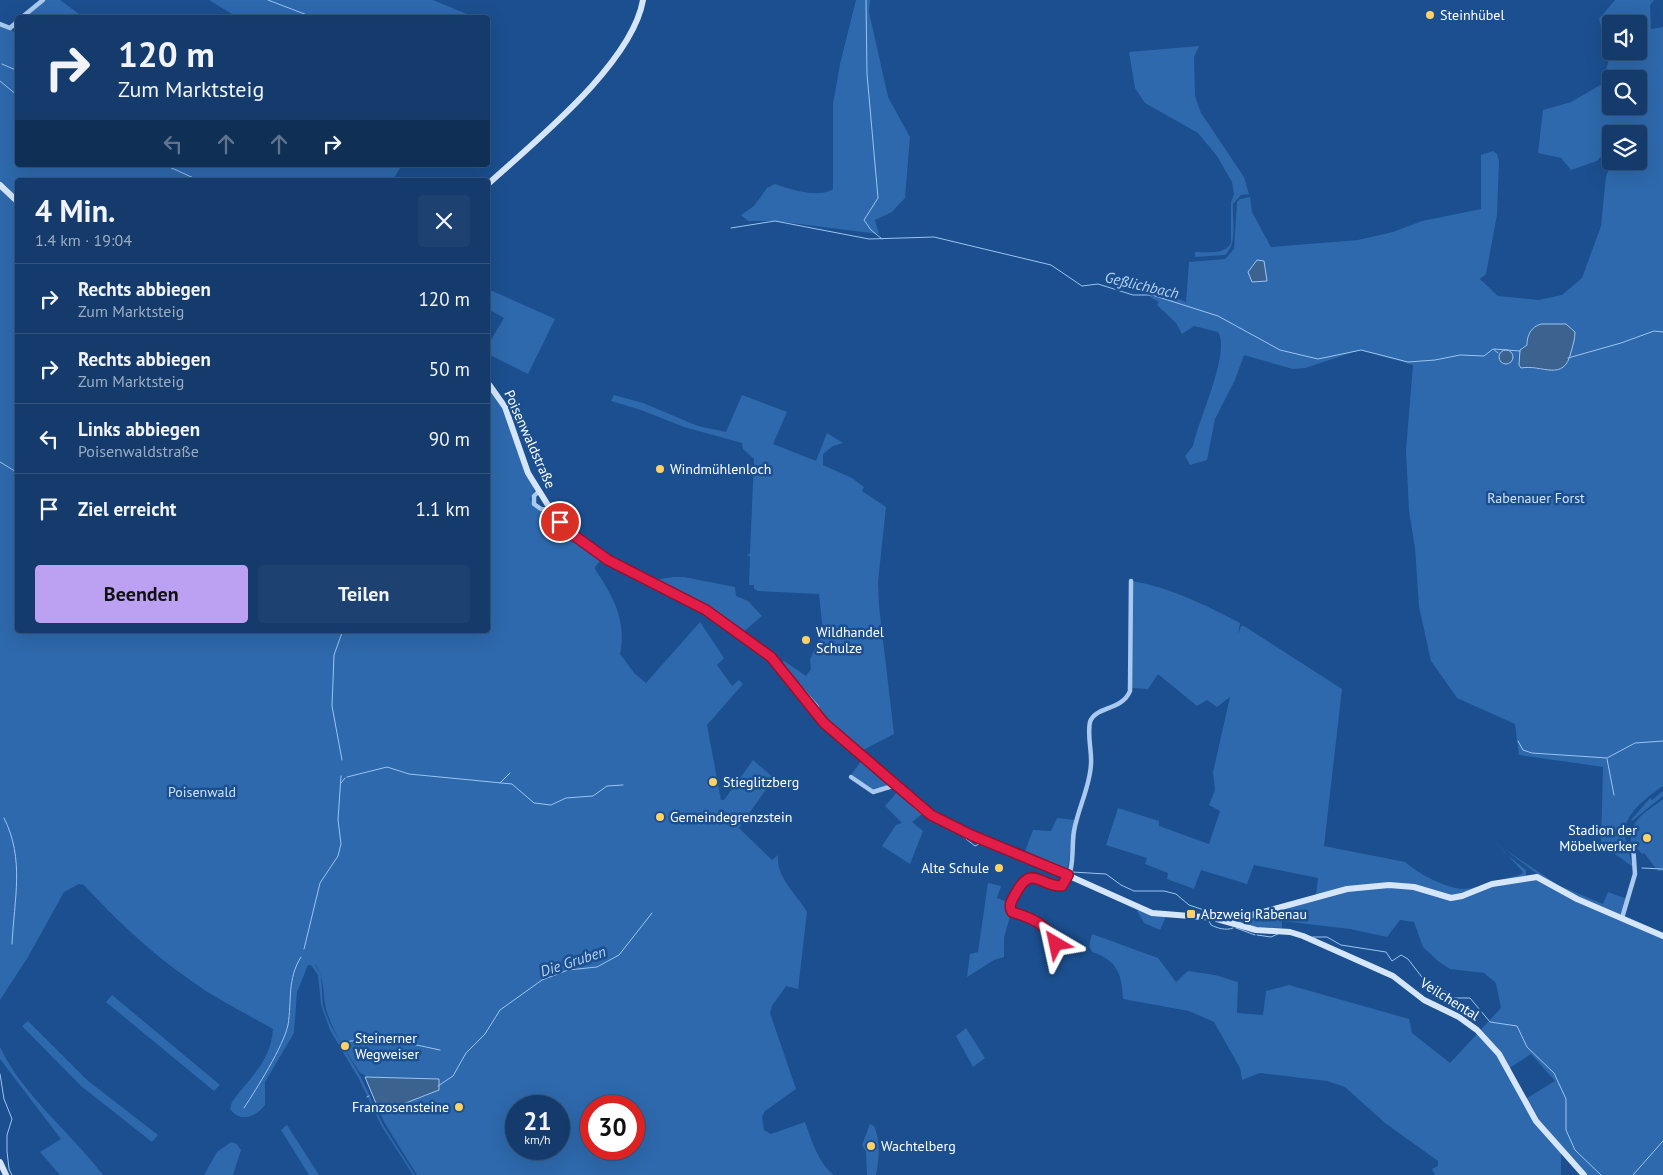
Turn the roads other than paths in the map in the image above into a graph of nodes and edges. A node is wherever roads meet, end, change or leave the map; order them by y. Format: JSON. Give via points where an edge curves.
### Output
{"nodes":[{"id":1,"x":43,"y":0,"type":"edge"},
{"id":2,"x":643,"y":0,"type":"edge"},
{"id":3,"x":25,"y":15,"type":"edge"},
{"id":4,"x":0,"y":24,"type":"edge"},
{"id":5,"x":15,"y":24,"type":"edge"},
{"id":6,"x":490,"y":182,"type":"edge"},
{"id":7,"x":0,"y":185,"type":"edge"},
{"id":8,"x":15,"y":199,"type":"edge"},
{"id":9,"x":490,"y":386,"type":"edge"},
{"id":10,"x":539,"y":491,"type":"junction"},
{"id":11,"x":550,"y":510,"type":"junction"},
{"id":12,"x":1131,"y":581,"type":"dead end"},
{"id":13,"x":851,"y":777,"type":"dead end"},
{"id":14,"x":896,"y":785,"type":"junction"},
{"id":15,"x":1633,"y":845,"type":"dead end"},
{"id":16,"x":1069,"y":872,"type":"junction"},
{"id":17,"x":1215,"y":918,"type":"junction"},
{"id":18,"x":1622,"y":918,"type":"junction"},
{"id":19,"x":1663,"y":936,"type":"edge"},
{"id":20,"x":1056,"y":944,"type":"dead end"},
{"id":21,"x":0,"y":1162,"type":"edge"},
{"id":22,"x":6,"y":1175,"type":"edge"},
{"id":23,"x":1584,"y":1175,"type":"edge"}],
"edges":[{"from":1,"to":3,"type":"street"},
{"from":2,"to":6,"type":"street","via":[[631,32],[589,88],[546,134]]},
{"from":4,"to":5,"type":"street","via":[[10,28]]},
{"from":7,"to":8,"type":"street"},
{"from":9,"to":10,"type":"street","name":"Poisenwaldstraße","via":[[505,406],[528,473]]},
{"from":10,"to":11,"type":"street","name":"Poisenwaldstraße"},
{"from":10,"to":11,"type":"street","via":[[534,496],[534,504]]},
{"from":11,"to":14,"type":"street","name":"Poisenwaldstraße","via":[[564,528],[608,560],[712,614],[771,657],[824,723]]},
{"from":12,"to":16,"type":"street","via":[[1130,691],[1123,702],[1098,713],[1090,723],[1091,771],[1074,833]]},
{"from":13,"to":14,"type":"street","via":[[873,792]]},
{"from":14,"to":16,"type":"street","name":"Poisenwaldstraße","via":[[949,826]]},
{"from":15,"to":18,"type":"street","via":[[1635,874]]},
{"from":16,"to":17,"type":"street","name":"Poisenwaldstraße","via":[[1152,913]]},
{"from":16,"to":20,"type":"street","via":[[1062,886],[1033,877],[1026,879],[1010,903],[1012,912],[1032,918],[1050,932]]},
{"from":17,"to":18,"type":"street","name":"Poisenwaldstraße","via":[[1259,914],[1347,889],[1389,885],[1414,887],[1451,898],[1492,884],[1537,878]]},
{"from":17,"to":23,"type":"street","name":"Veilchental","via":[[1256,930],[1303,936],[1393,976],[1424,1000],[1459,1017],[1479,1032],[1499,1054],[1536,1121]]},
{"from":18,"to":19,"type":"street","name":"Poisenwaldstraße"},
{"from":21,"to":22,"type":"street"}]}
